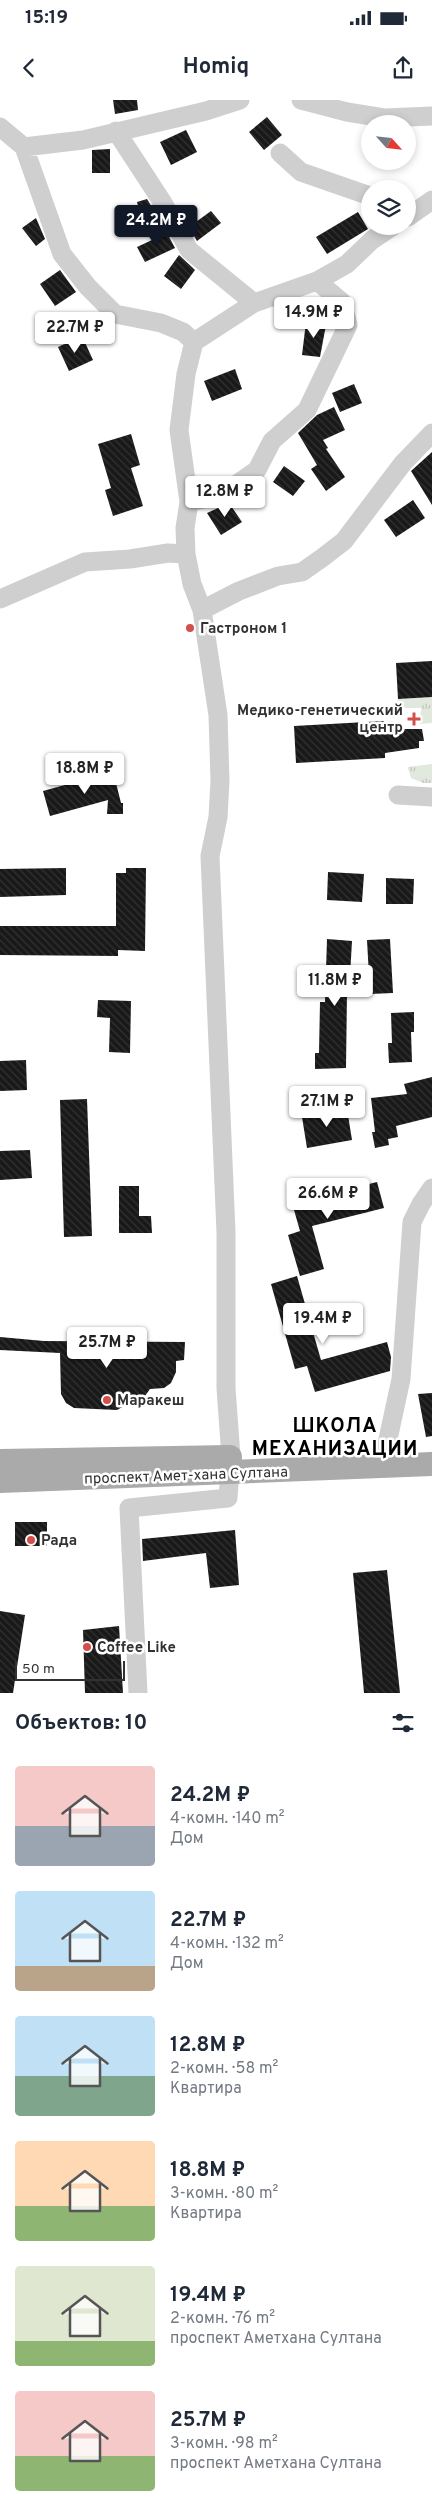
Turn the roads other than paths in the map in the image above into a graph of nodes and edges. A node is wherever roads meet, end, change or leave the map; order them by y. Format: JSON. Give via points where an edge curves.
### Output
{"nodes":[{"id":1,"x":240,"y":100,"type":"edge"},
{"id":2,"x":301,"y":100,"type":"edge"},
{"id":3,"x":206,"y":105,"type":"edge"},
{"id":4,"x":432,"y":116,"type":"edge"},
{"id":5,"x":0,"y":127,"type":"edge"},
{"id":6,"x":116,"y":131,"type":"junction"},
{"id":7,"x":24,"y":147,"type":"junction"},
{"id":8,"x":280,"y":153,"type":"dead end"},
{"id":9,"x":361,"y":193,"type":"edge"},
{"id":10,"x":432,"y":200,"type":"edge"},
{"id":11,"x":416,"y":209,"type":"edge"},
{"id":12,"x":380,"y":235,"type":"edge"},
{"id":13,"x":317,"y":281,"type":"junction"},
{"id":14,"x":254,"y":303,"type":"junction"},
{"id":15,"x":194,"y":342,"type":"junction"},
{"id":16,"x":432,"y":433,"type":"edge"},
{"id":17,"x":189,"y":502,"type":"junction"},
{"id":18,"x":186,"y":554,"type":"junction"},
{"id":19,"x":0,"y":599,"type":"edge"},
{"id":20,"x":202,"y":610,"type":"junction"},
{"id":21,"x":398,"y":796,"type":"dead end"},
{"id":22,"x":432,"y":797,"type":"edge"},
{"id":23,"x":432,"y":1188,"type":"edge"},
{"id":24,"x":432,"y":1450,"type":"edge"},
{"id":25,"x":383,"y":1459,"type":"junction"},
{"id":26,"x":0,"y":1461,"type":"edge"},
{"id":27,"x":432,"y":1464,"type":"edge"},
{"id":28,"x":231,"y":1466,"type":"junction"},
{"id":29,"x":0,"y":1481,"type":"edge"},
{"id":30,"x":138,"y":1693,"type":"edge"}],
"edges":[{"from":1,"to":3,"type":"street"},
{"from":2,"to":4,"type":"street","via":[[384,118]]},
{"from":3,"to":6,"type":"street"},
{"from":5,"to":7,"type":"street"},
{"from":6,"to":7,"type":"street","via":[[83,140]]},
{"from":6,"to":14,"type":"street","via":[[189,250]]},
{"from":7,"to":15,"type":"street","via":[[62,254],[88,287],[115,314],[161,323],[184,332]]},
{"from":8,"to":9,"type":"street","via":[[301,172]]},
{"from":10,"to":11,"type":"street"},
{"from":12,"to":13,"type":"street","via":[[347,264]]},
{"from":13,"to":14,"type":"street"},
{"from":13,"to":17,"type":"street","via":[[342,302],[348,325],[307,410],[272,441],[257,470],[221,495]]},
{"from":14,"to":15,"type":"street"},
{"from":15,"to":17,"type":"street","via":[[186,374],[179,430]]},
{"from":16,"to":20,"type":"street","via":[[403,463],[344,541],[322,558],[302,572],[278,576],[238,591]]},
{"from":17,"to":18,"type":"street"},
{"from":18,"to":19,"type":"street","via":[[168,552],[85,562]]},
{"from":18,"to":20,"type":"street"},
{"from":20,"to":28,"type":"street","via":[[221,749],[218,817],[210,856],[226,1232],[226,1388]]},
{"from":21,"to":22,"type":"street"},
{"from":23,"to":25,"type":"street","via":[[412,1222],[401,1380]]},
{"from":24,"to":25,"type":"main road"},
{"from":25,"to":27,"type":"main road"},
{"from":25,"to":28,"type":"main road"},
{"from":26,"to":28,"type":"main road"},
{"from":28,"to":29,"type":"main road","name":"проспект Амет-хана Султана"},
{"from":28,"to":30,"type":"street","via":[[228,1498],[129,1508]]}]}
